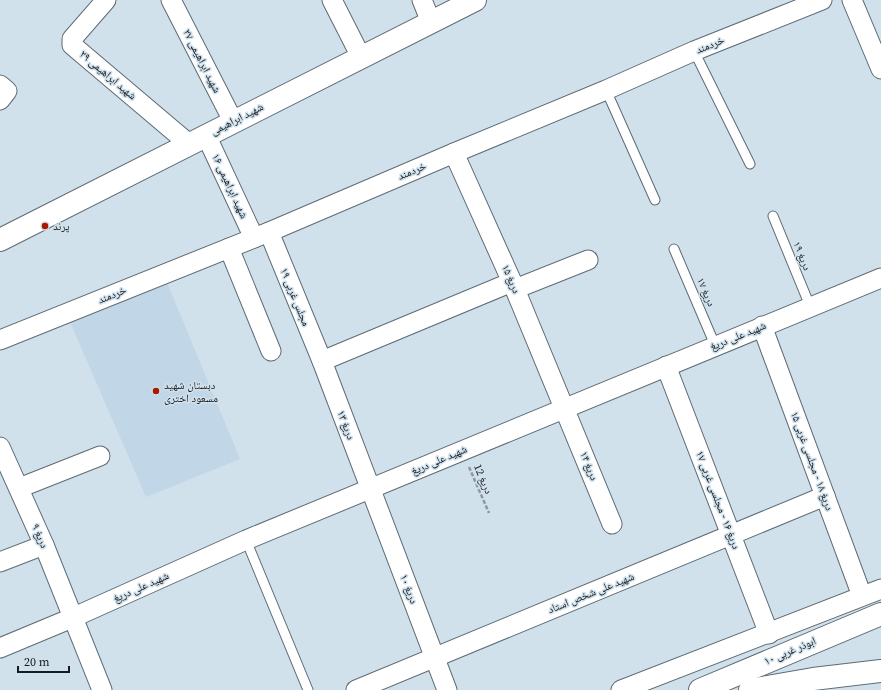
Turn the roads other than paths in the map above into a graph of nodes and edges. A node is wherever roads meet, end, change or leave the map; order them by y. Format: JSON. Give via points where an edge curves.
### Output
{"nodes":[{"id":1,"x":106,"y":0,"type":"edge"},
{"id":2,"x":171,"y":0,"type":"edge"},
{"id":3,"x":332,"y":0,"type":"edge"},
{"id":4,"x":422,"y":0,"type":"edge"},
{"id":5,"x":475,"y":0,"type":"edge"},
{"id":6,"x":822,"y":0,"type":"edge"},
{"id":7,"x":852,"y":0,"type":"edge"},
{"id":8,"x":431,"y":22,"type":"junction"},
{"id":9,"x":694,"y":51,"type":"junction"},
{"id":10,"x":361,"y":57,"type":"junction"},
{"id":11,"x":881,"y":69,"type":"edge"},
{"id":12,"x":0,"y":85,"type":"edge"},
{"id":13,"x":606,"y":90,"type":"junction"},
{"id":14,"x":0,"y":100,"type":"edge"},
{"id":15,"x":233,"y":121,"type":"junction"},
{"id":16,"x":197,"y":139,"type":"junction"},
{"id":17,"x":454,"y":153,"type":"junction"},
{"id":18,"x":750,"y":164,"type":"dead end"},
{"id":19,"x":655,"y":200,"type":"dead end"},
{"id":20,"x":773,"y":216,"type":"dead end"},
{"id":21,"x":261,"y":235,"type":"junction"},
{"id":22,"x":0,"y":240,"type":"edge"},
{"id":23,"x":229,"y":248,"type":"junction"},
{"id":24,"x":674,"y":249,"type":"dead end"},
{"id":25,"x":588,"y":260,"type":"dead end"},
{"id":26,"x":881,"y":278,"type":"edge"},
{"id":27,"x":513,"y":286,"type":"junction"},
{"id":28,"x":810,"y":306,"type":"junction"},
{"id":29,"x":762,"y":326,"type":"junction"},
{"id":30,"x":0,"y":340,"type":"edge"},
{"id":31,"x":715,"y":346,"type":"junction"},
{"id":32,"x":271,"y":351,"type":"dead end"},
{"id":33,"x":322,"y":361,"type":"junction"},
{"id":34,"x":666,"y":366,"type":"junction"},
{"id":35,"x":565,"y":407,"type":"junction"},
{"id":36,"x":1,"y":453,"type":"edge"},
{"id":37,"x":100,"y":456,"type":"dead end"},
{"id":38,"x":18,"y":488,"type":"junction"},
{"id":39,"x":370,"y":488,"type":"junction"},
{"id":40,"x":826,"y":496,"type":"junction"},
{"id":41,"x":612,"y":524,"type":"dead end"},
{"id":42,"x":732,"y":535,"type":"junction"},
{"id":43,"x":246,"y":540,"type":"junction"},
{"id":44,"x":44,"y":545,"type":"junction"},
{"id":45,"x":0,"y":562,"type":"edge"},
{"id":46,"x":881,"y":589,"type":"edge"},
{"id":47,"x":862,"y":596,"type":"junction"},
{"id":48,"x":881,"y":614,"type":"edge"},
{"id":49,"x":72,"y":618,"type":"junction"},
{"id":50,"x":769,"y":634,"type":"junction"},
{"id":51,"x":0,"y":648,"type":"edge"},
{"id":52,"x":435,"y":657,"type":"junction"},
{"id":53,"x":881,"y":671,"type":"edge"},
{"id":54,"x":102,"y":690,"type":"edge"},
{"id":55,"x":308,"y":690,"type":"edge"},
{"id":56,"x":356,"y":690,"type":"edge"},
{"id":57,"x":448,"y":690,"type":"edge"},
{"id":58,"x":621,"y":690,"type":"edge"},
{"id":59,"x":700,"y":690,"type":"edge"},
{"id":60,"x":750,"y":690,"type":"edge"}],
"edges":[{"from":1,"to":16,"type":"street","name":"شهید ابراهیمی ۲۹","via":[[72,39],[72,45]]},
{"from":2,"to":15,"type":"street","name":"شهید ابراهیمی ۲۷"},
{"from":3,"to":10,"type":"street"},
{"from":4,"to":8,"type":"street"},
{"from":5,"to":8,"type":"street","name":"شهید ابراهیمی"},
{"from":6,"to":9,"type":"street","name":"خردمند"},
{"from":7,"to":11,"type":"street"},
{"from":8,"to":10,"type":"street","name":"شهید ابراهیمی"},
{"from":9,"to":13,"type":"street","name":"خردمند"},
{"from":9,"to":18,"type":"lane"},
{"from":10,"to":15,"type":"street","name":"شهید ابراهیمی"},
{"from":12,"to":14,"type":"street","via":[[7,92]]},
{"from":13,"to":17,"type":"street","name":"خردمند"},
{"from":13,"to":19,"type":"lane"},
{"from":15,"to":16,"type":"street","name":"شهید ابراهیمی"},
{"from":16,"to":21,"type":"street","name":"شهید ابراهیمی ۱۶"},
{"from":16,"to":22,"type":"street","name":"شهید ابراهیمی"},
{"from":17,"to":21,"type":"street","name":"خردمند"},
{"from":17,"to":27,"type":"street","name":"دریغ ۱۵"},
{"from":20,"to":28,"type":"lane","name":"دریغ ۱۹"},
{"from":21,"to":23,"type":"street","name":"خردمند"},
{"from":21,"to":33,"type":"street","name":"مجلس غربی ۱۹"},
{"from":23,"to":30,"type":"street","name":"خردمند"},
{"from":23,"to":32,"type":"street"},
{"from":24,"to":31,"type":"lane","name":"دریغ ۱۷"},
{"from":25,"to":27,"type":"street"},
{"from":26,"to":28,"type":"street","name":"شهید علی دریغ"},
{"from":27,"to":33,"type":"street"},
{"from":27,"to":35,"type":"street","name":"دریغ ۱۵"},
{"from":28,"to":29,"type":"street","name":"شهید علی دریغ"},
{"from":29,"to":31,"type":"street","name":"شهید علی دریغ"},
{"from":29,"to":40,"type":"street","name":"دریغ ۱۸ - مجلسی غربی ۱۵"},
{"from":31,"to":34,"type":"street","name":"شهید علی دریغ"},
{"from":33,"to":39,"type":"street","name":"دریغ ۱۳"},
{"from":34,"to":35,"type":"street","name":"شهید علی دریغ"},
{"from":34,"to":42,"type":"street","name":"دریغ ۱۶ - مجلسی غربی ۱۷"},
{"from":35,"to":39,"type":"street","name":"شهید علی دریغ"},
{"from":35,"to":41,"type":"street","name":"دریغ ۱۴"},
{"from":36,"to":38,"type":"street","name":"دریغ ۹"},
{"from":37,"to":38,"type":"street"},
{"from":38,"to":44,"type":"street","name":"دریغ ۹"},
{"from":39,"to":43,"type":"street","name":"شهید علی دریغ"},
{"from":39,"to":52,"type":"street","name":"دریغ ۱۰"},
{"from":40,"to":42,"type":"street","name":"شهید علی شخص استاد"},
{"from":40,"to":47,"type":"street","name":"دریغ ۱۸ - مجلسی غربی ۱۵"},
{"from":42,"to":50,"type":"street","name":"دریغ ۱۶ - مجلسی غربی ۱۷"},
{"from":42,"to":52,"type":"street","name":"شهید علی شخص استاد"},
{"from":43,"to":49,"type":"street","name":"شهید علی دریغ"},
{"from":43,"to":55,"type":"lane"},
{"from":44,"to":45,"type":"street"},
{"from":44,"to":49,"type":"street","name":"دریغ ۹"},
{"from":46,"to":47,"type":"street"},
{"from":47,"to":50,"type":"street"},
{"from":48,"to":59,"type":"street","name":"ابوذر غربی ۱۰"},
{"from":49,"to":51,"type":"street","name":"شهید علی دریغ"},
{"from":49,"to":54,"type":"street","name":"دریغ ۹"},
{"from":50,"to":58,"type":"street"},
{"from":52,"to":56,"type":"street","name":"شهید علی شخص استاد"},
{"from":52,"to":57,"type":"street","name":"دریغ ۱۰"},
{"from":53,"to":60,"type":"street"}]}
